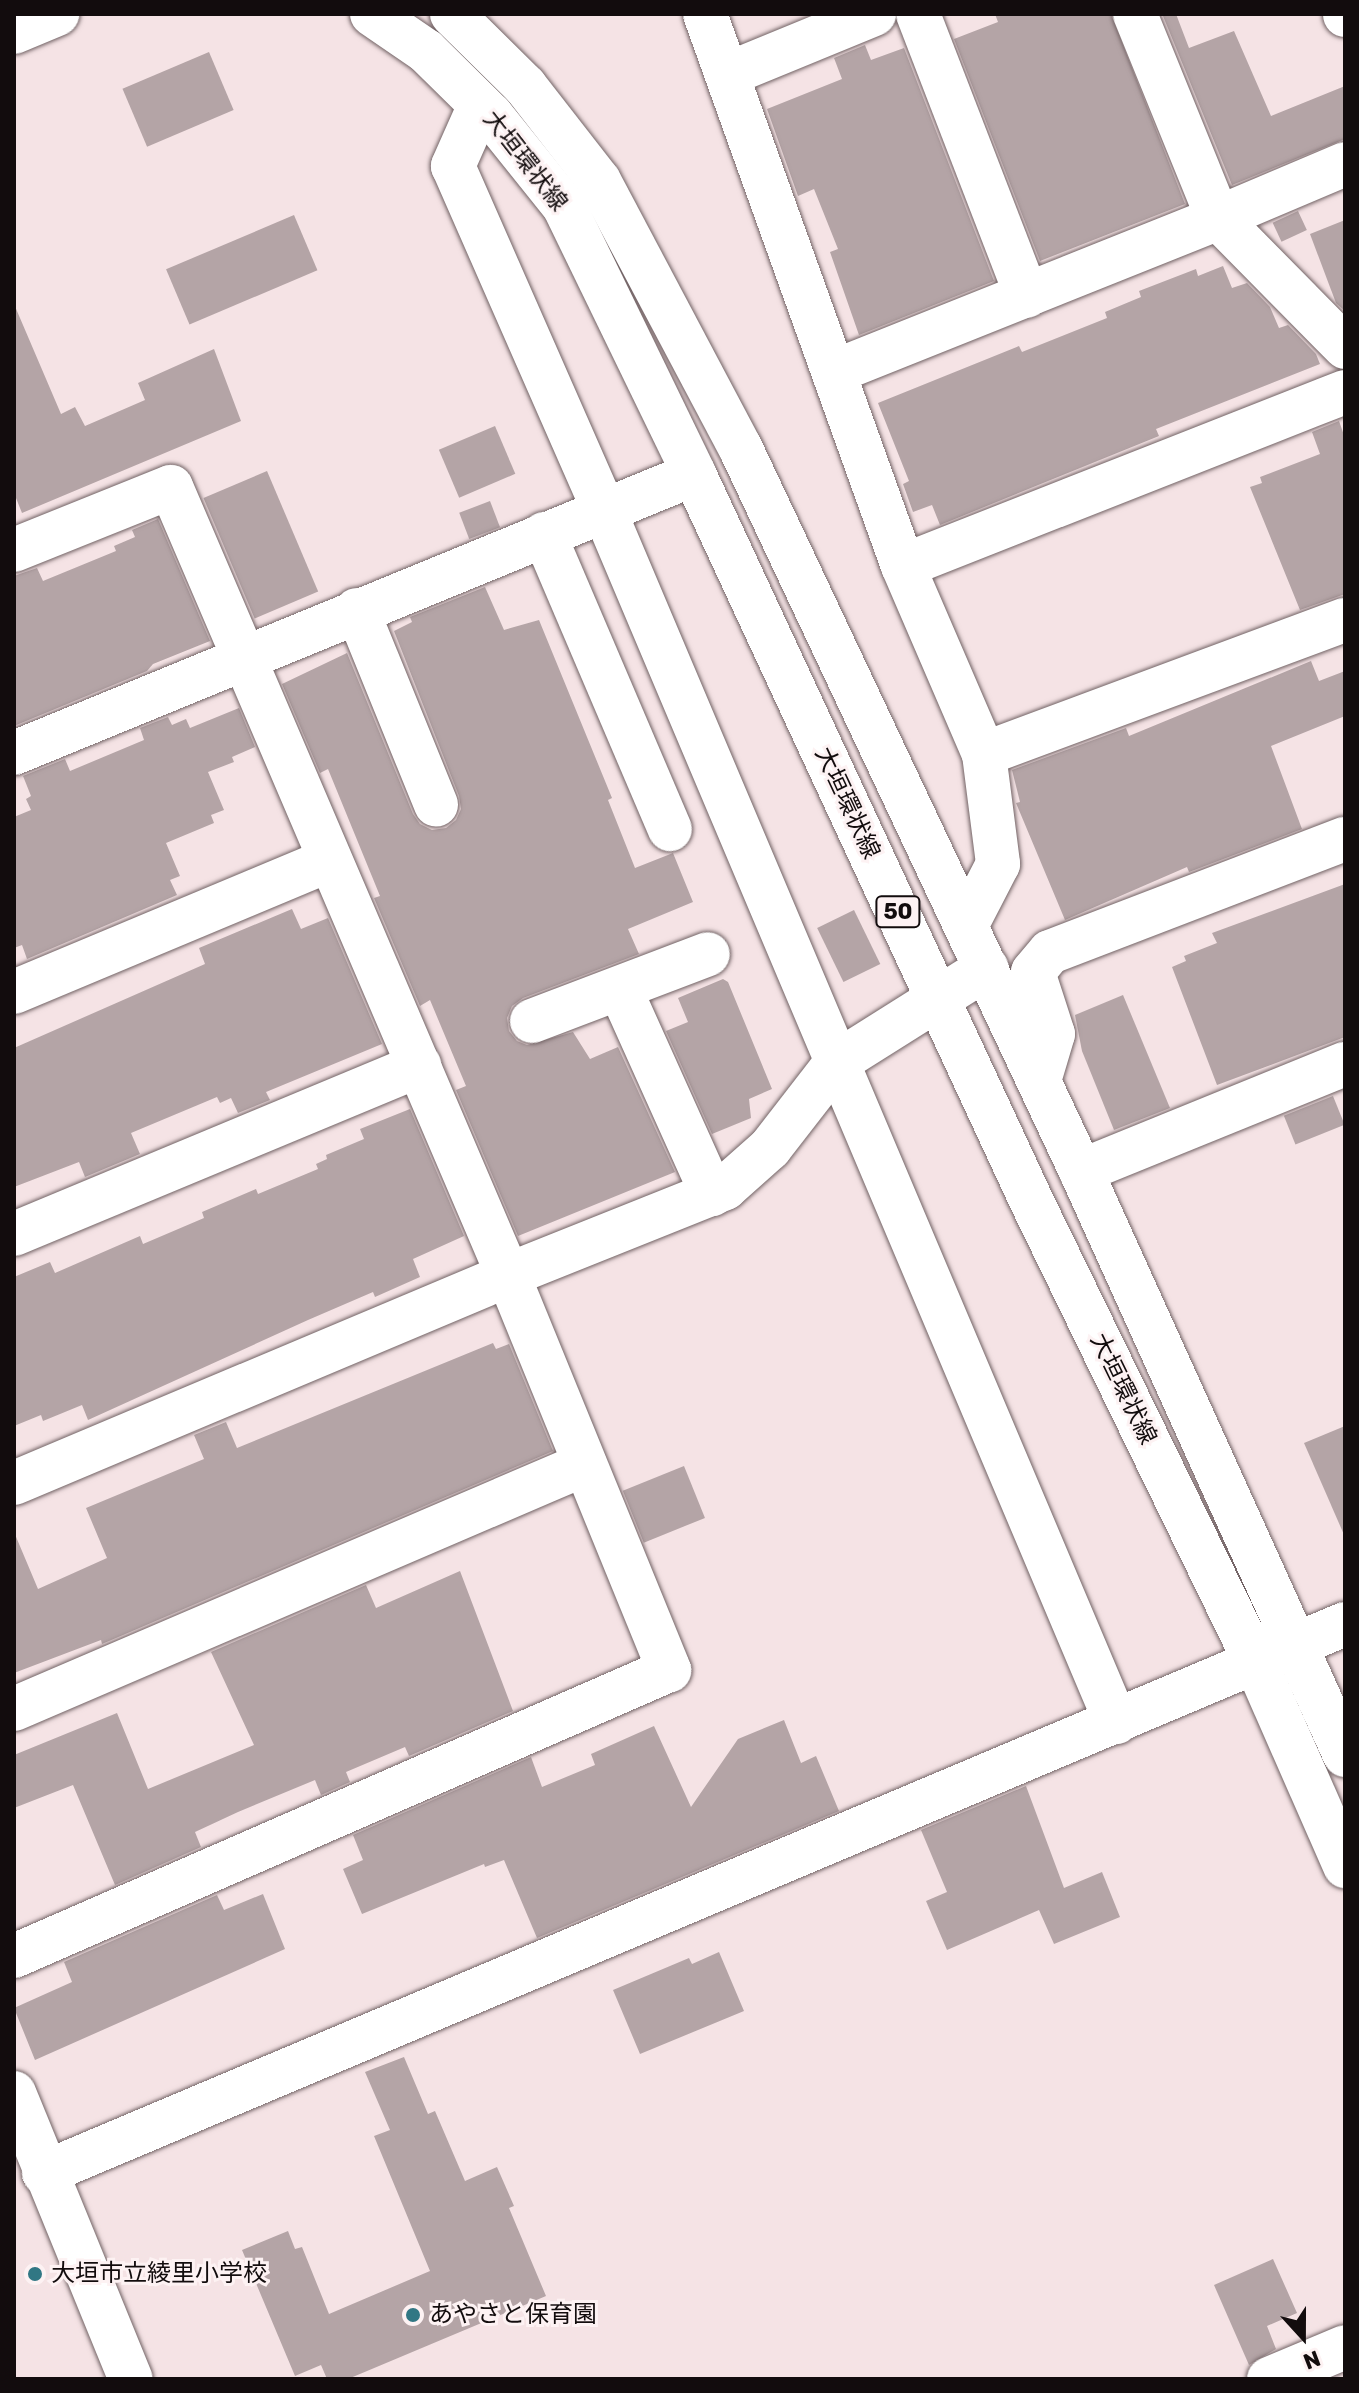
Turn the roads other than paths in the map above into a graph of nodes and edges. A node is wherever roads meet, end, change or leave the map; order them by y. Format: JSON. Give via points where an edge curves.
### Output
{"nodes":[{"id":1,"x":57,"y":14,"type":"edge"},
{"id":2,"x":372,"y":14,"type":"edge"},
{"id":3,"x":452,"y":14,"type":"edge"},
{"id":4,"x":705,"y":14,"type":"edge"},
{"id":5,"x":874,"y":14,"type":"edge"},
{"id":6,"x":918,"y":14,"type":"edge"},
{"id":7,"x":1135,"y":14,"type":"edge"},
{"id":8,"x":14,"y":32,"type":"edge"},
{"id":9,"x":728,"y":74,"type":"junction"},
{"id":10,"x":480,"y":105,"type":"junction"},
{"id":11,"x":1345,"y":164,"type":"edge"},
{"id":12,"x":1218,"y":218,"type":"junction"},
{"id":13,"x":1027,"y":296,"type":"junction"},
{"id":14,"x":1345,"y":347,"type":"edge"},
{"id":15,"x":836,"y":371,"type":"junction"},
{"id":16,"x":1345,"y":392,"type":"edge"},
{"id":17,"x":694,"y":474,"type":"junction"},
{"id":18,"x":604,"y":510,"type":"junction"},
{"id":19,"x":544,"y":534,"type":"junction"},
{"id":20,"x":14,"y":550,"type":"edge"},
{"id":21,"x":903,"y":566,"type":"junction"},
{"id":22,"x":357,"y":610,"type":"junction"},
{"id":23,"x":1345,"y":620,"type":"edge"},
{"id":24,"x":243,"y":656,"type":"junction"},
{"id":25,"x":14,"y":753,"type":"edge"},
{"id":26,"x":984,"y":754,"type":"junction"},
{"id":27,"x":436,"y":805,"type":"dead end"},
{"id":28,"x":670,"y":829,"type":"dead end"},
{"id":29,"x":1345,"y":839,"type":"edge"},
{"id":30,"x":330,"y":860,"type":"junction"},
{"id":31,"x":967,"y":924,"type":"junction"},
{"id":32,"x":708,"y":954,"type":"dead end"},
{"id":33,"x":987,"y":968,"type":"junction"},
{"id":34,"x":620,"y":989,"type":"junction"},
{"id":35,"x":14,"y":992,"type":"edge"},
{"id":36,"x":937,"y":997,"type":"junction"},
{"id":37,"x":532,"y":1021,"type":"dead end"},
{"id":38,"x":836,"y":1063,"type":"junction"},
{"id":39,"x":1345,"y":1064,"type":"edge"},
{"id":40,"x":419,"y":1065,"type":"junction"},
{"id":41,"x":1039,"y":1081,"type":"junction"},
{"id":42,"x":1081,"y":1171,"type":"junction"},
{"id":43,"x":712,"y":1194,"type":"junction"},
{"id":44,"x":14,"y":1234,"type":"edge"},
{"id":45,"x":508,"y":1275,"type":"junction"},
{"id":46,"x":585,"y":1464,"type":"junction"},
{"id":47,"x":14,"y":1483,"type":"edge"},
{"id":48,"x":1345,"y":1624,"type":"edge"},
{"id":49,"x":1297,"y":1644,"type":"junction"},
{"id":50,"x":1256,"y":1663,"type":"junction"},
{"id":51,"x":14,"y":1709,"type":"edge"},
{"id":52,"x":1116,"y":1722,"type":"junction"},
{"id":53,"x":1345,"y":1755,"type":"edge"},
{"id":54,"x":1345,"y":1866,"type":"edge"},
{"id":55,"x":14,"y":1956,"type":"edge"},
{"id":56,"x":14,"y":2093,"type":"edge"},
{"id":57,"x":44,"y":2173,"type":"junction"},
{"id":58,"x":1345,"y":2347,"type":"edge"},
{"id":59,"x":131,"y":2379,"type":"edge"},
{"id":60,"x":1269,"y":2379,"type":"edge"}],
"edges":[{"from":1,"to":8,"type":"street"},
{"from":2,"to":10,"type":"street","name":"大垣環状線","number":"50","via":[[426,51]]},
{"from":3,"to":31,"type":"street","name":"大垣環状線","number":"50","via":[[525,86],[599,181],[740,447]]},
{"from":4,"to":9,"type":"street"},
{"from":5,"to":9,"type":"street"},
{"from":6,"to":13,"type":"street"},
{"from":7,"to":12,"type":"street"},
{"from":9,"to":15,"type":"street"},
{"from":10,"to":17,"type":"street","name":"大垣環状線","number":"50","via":[[564,206]]},
{"from":10,"to":18,"type":"street","via":[[453,166]]},
{"from":11,"to":12,"type":"street"},
{"from":12,"to":13,"type":"street"},
{"from":12,"to":14,"type":"street"},
{"from":13,"to":15,"type":"street"},
{"from":15,"to":21,"type":"street"},
{"from":16,"to":21,"type":"street"},
{"from":17,"to":18,"type":"street"},
{"from":17,"to":36,"type":"street","name":"大垣環状線","number":"50"},
{"from":18,"to":19,"type":"street"},
{"from":18,"to":38,"type":"street"},
{"from":19,"to":22,"type":"street"},
{"from":19,"to":28,"type":"street"},
{"from":20,"to":24,"type":"street","via":[[171,487]]},
{"from":21,"to":26,"type":"street"},
{"from":22,"to":24,"type":"street"},
{"from":22,"to":27,"type":"street"},
{"from":23,"to":26,"type":"street"},
{"from":24,"to":25,"type":"street"},
{"from":24,"to":30,"type":"street"},
{"from":26,"to":31,"type":"street","via":[[998,864]]},
{"from":29,"to":41,"type":"street","via":[[1050,952],[1033,972],[1053,1034]]},
{"from":30,"to":35,"type":"street"},
{"from":30,"to":40,"type":"street"},
{"from":31,"to":33,"type":"street","name":"大垣環状線","number":"50"},
{"from":32,"to":34,"type":"street"},
{"from":33,"to":36,"type":"street"},
{"from":33,"to":41,"type":"street","name":"大垣環状線","number":"50"},
{"from":34,"to":37,"type":"street"},
{"from":34,"to":43,"type":"street"},
{"from":36,"to":38,"type":"street"},
{"from":36,"to":50,"type":"street","name":"大垣環状線","number":"50"},
{"from":38,"to":43,"type":"street","via":[[770,1148]]},
{"from":38,"to":52,"type":"street"},
{"from":39,"to":42,"type":"street"},
{"from":40,"to":44,"type":"street"},
{"from":40,"to":45,"type":"street"},
{"from":41,"to":42,"type":"street","name":"大垣環状線","number":"50"},
{"from":42,"to":49,"type":"street","name":"大垣環状線","number":"50"},
{"from":43,"to":45,"type":"street"},
{"from":45,"to":46,"type":"street"},
{"from":45,"to":47,"type":"street"},
{"from":46,"to":51,"type":"street"},
{"from":46,"to":55,"type":"street","via":[[669,1670]]},
{"from":48,"to":49,"type":"street"},
{"from":49,"to":50,"type":"street"},
{"from":49,"to":53,"type":"street","name":"大垣環状線","number":"50"},
{"from":50,"to":52,"type":"street"},
{"from":50,"to":54,"type":"street","name":"大垣環状線","number":"50"},
{"from":52,"to":57,"type":"street"},
{"from":56,"to":57,"type":"street"},
{"from":57,"to":59,"type":"street"},
{"from":58,"to":60,"type":"street"}]}
